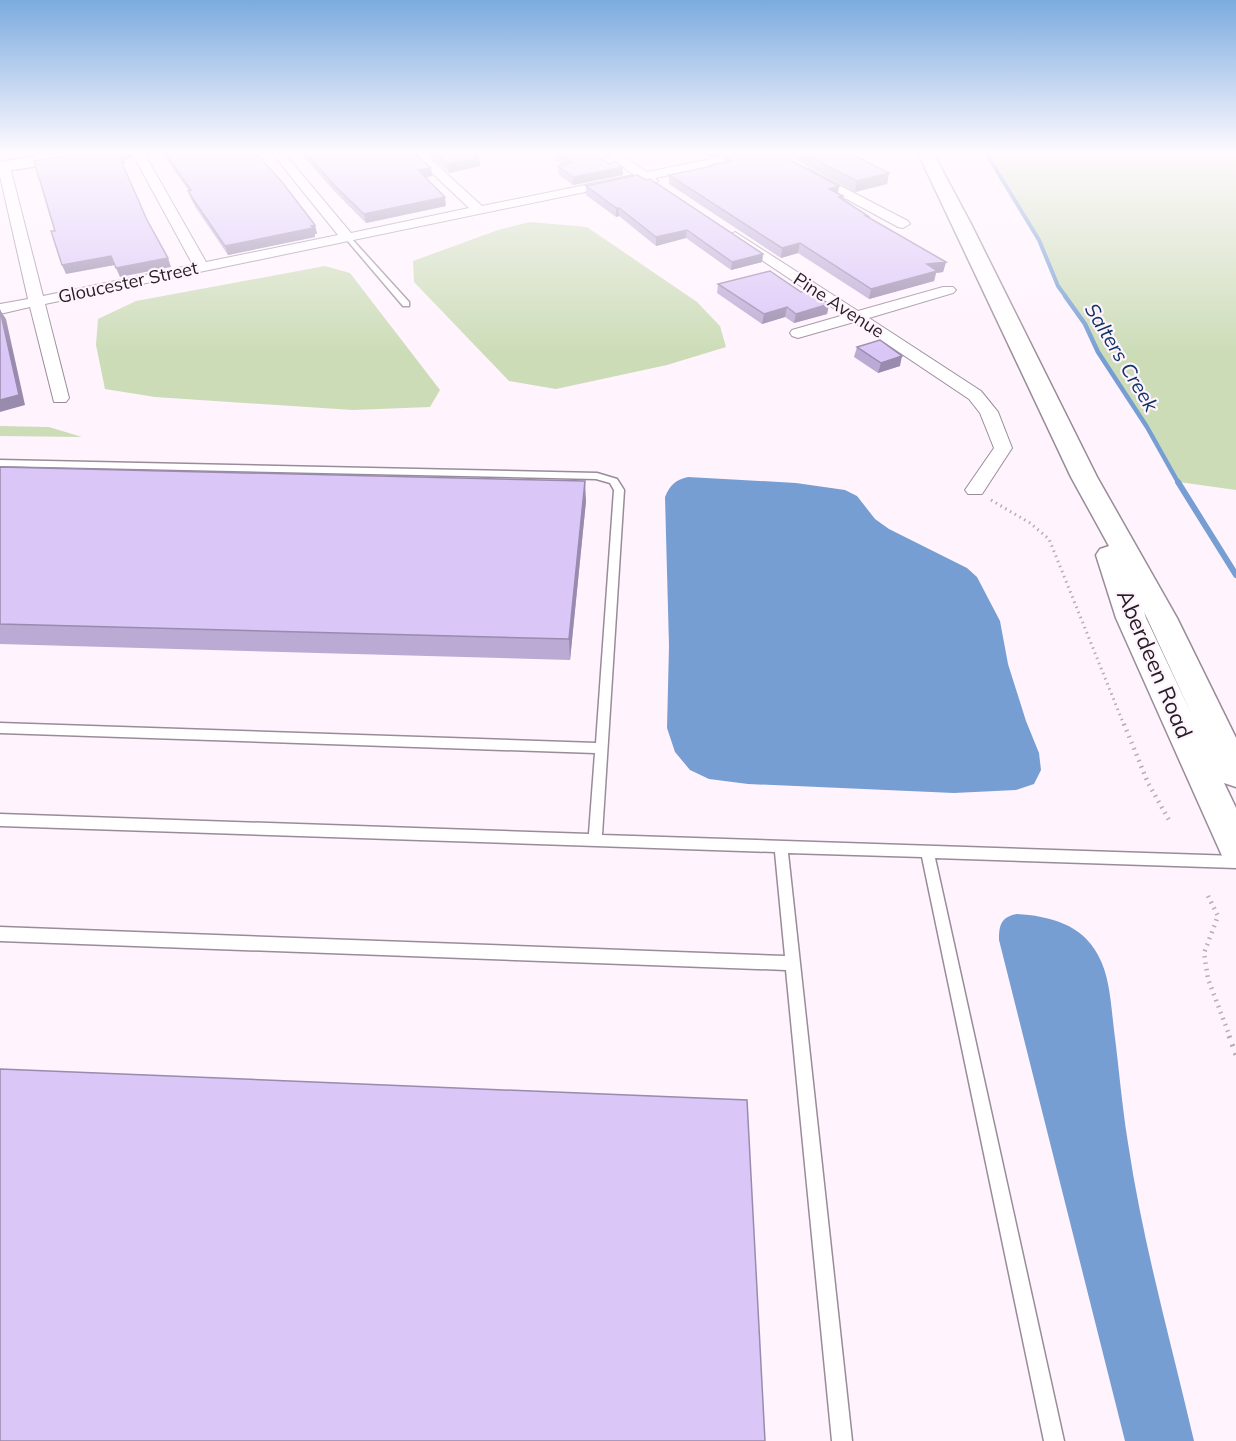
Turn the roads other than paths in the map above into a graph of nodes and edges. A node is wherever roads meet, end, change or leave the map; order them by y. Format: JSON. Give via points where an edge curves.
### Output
{"nodes":[{"id":1,"x":15,"y":220,"type":"edge"},
{"id":2,"x":176,"y":220,"type":"edge"},
{"id":3,"x":333,"y":220,"type":"edge"},
{"id":4,"x":431,"y":220,"type":"edge"},
{"id":5,"x":896,"y":220,"type":"edge"},
{"id":6,"x":960,"y":220,"type":"edge"},
{"id":7,"x":903,"y":224,"type":"dead end"},
{"id":8,"x":726,"y":230,"type":"edge"},
{"id":9,"x":348,"y":238,"type":"junction"},
{"id":10,"x":202,"y":267,"type":"junction"},
{"id":11,"x":948,"y":290,"type":"dead end"},
{"id":12,"x":36,"y":301,"type":"junction"},
{"id":13,"x":406,"y":304,"type":"dead end"},
{"id":14,"x":0,"y":309,"type":"edge"},
{"id":15,"x":856,"y":316,"type":"junction"},
{"id":16,"x":798,"y":333,"type":"dead end"},
{"id":17,"x":60,"y":399,"type":"dead end"},
{"id":18,"x":0,"y":463,"type":"edge"},
{"id":19,"x":1084,"y":477,"type":"junction"},
{"id":20,"x":975,"y":490,"type":"road end"},
{"id":21,"x":0,"y":728,"type":"edge"},
{"id":22,"x":602,"y":748,"type":"junction"},
{"id":23,"x":1236,"y":773,"type":"edge"},
{"id":24,"x":0,"y":820,"type":"edge"},
{"id":25,"x":595,"y":840,"type":"junction"},
{"id":26,"x":781,"y":846,"type":"junction"},
{"id":27,"x":1236,"y":847,"type":"edge"},
{"id":28,"x":927,"y":851,"type":"junction"},
{"id":29,"x":1236,"y":862,"type":"edge"},
{"id":30,"x":0,"y":934,"type":"edge"},
{"id":31,"x":792,"y":963,"type":"junction"},
{"id":32,"x":842,"y":1441,"type":"edge"},
{"id":33,"x":1054,"y":1441,"type":"edge"}],
"edges":[{"from":1,"to":12,"type":"street"},
{"from":2,"to":10,"type":"street"},
{"from":3,"to":9,"type":"street"},
{"from":4,"to":9,"type":"street","name":"Gloucester Street"},
{"from":5,"to":7,"type":"street"},
{"from":6,"to":19,"type":"main road","name":"Aberdeen Road"},
{"from":8,"to":15,"type":"street","name":"Pine Avenue"},
{"from":9,"to":10,"type":"street","name":"Gloucester Street"},
{"from":9,"to":13,"type":"lane"},
{"from":10,"to":12,"type":"street","name":"Gloucester Street"},
{"from":11,"to":15,"type":"street"},
{"from":12,"to":14,"type":"street","name":"Gloucester Street"},
{"from":12,"to":17,"type":"street"},
{"from":15,"to":16,"type":"street"},
{"from":15,"to":20,"type":"street","name":"Pine Avenue","via":[[965,388],[990,412],[1003,448]]},
{"from":18,"to":22,"type":"lane","via":[[597,477],[614,481],[619,490]]},
{"from":19,"to":23,"type":"main road","name":"Aberdeen Road","via":[[1162,618]]},
{"from":19,"to":27,"type":"main road","name":"Aberdeen Road","via":[[1131,618]]},
{"from":21,"to":22,"type":"lane"},
{"from":22,"to":25,"type":"lane"},
{"from":24,"to":25,"type":"lane"},
{"from":25,"to":26,"type":"lane"},
{"from":26,"to":28,"type":"lane"},
{"from":26,"to":31,"type":"lane"},
{"from":28,"to":29,"type":"lane"},
{"from":28,"to":33,"type":"lane"},
{"from":30,"to":31,"type":"lane"},
{"from":31,"to":32,"type":"lane"}]}
